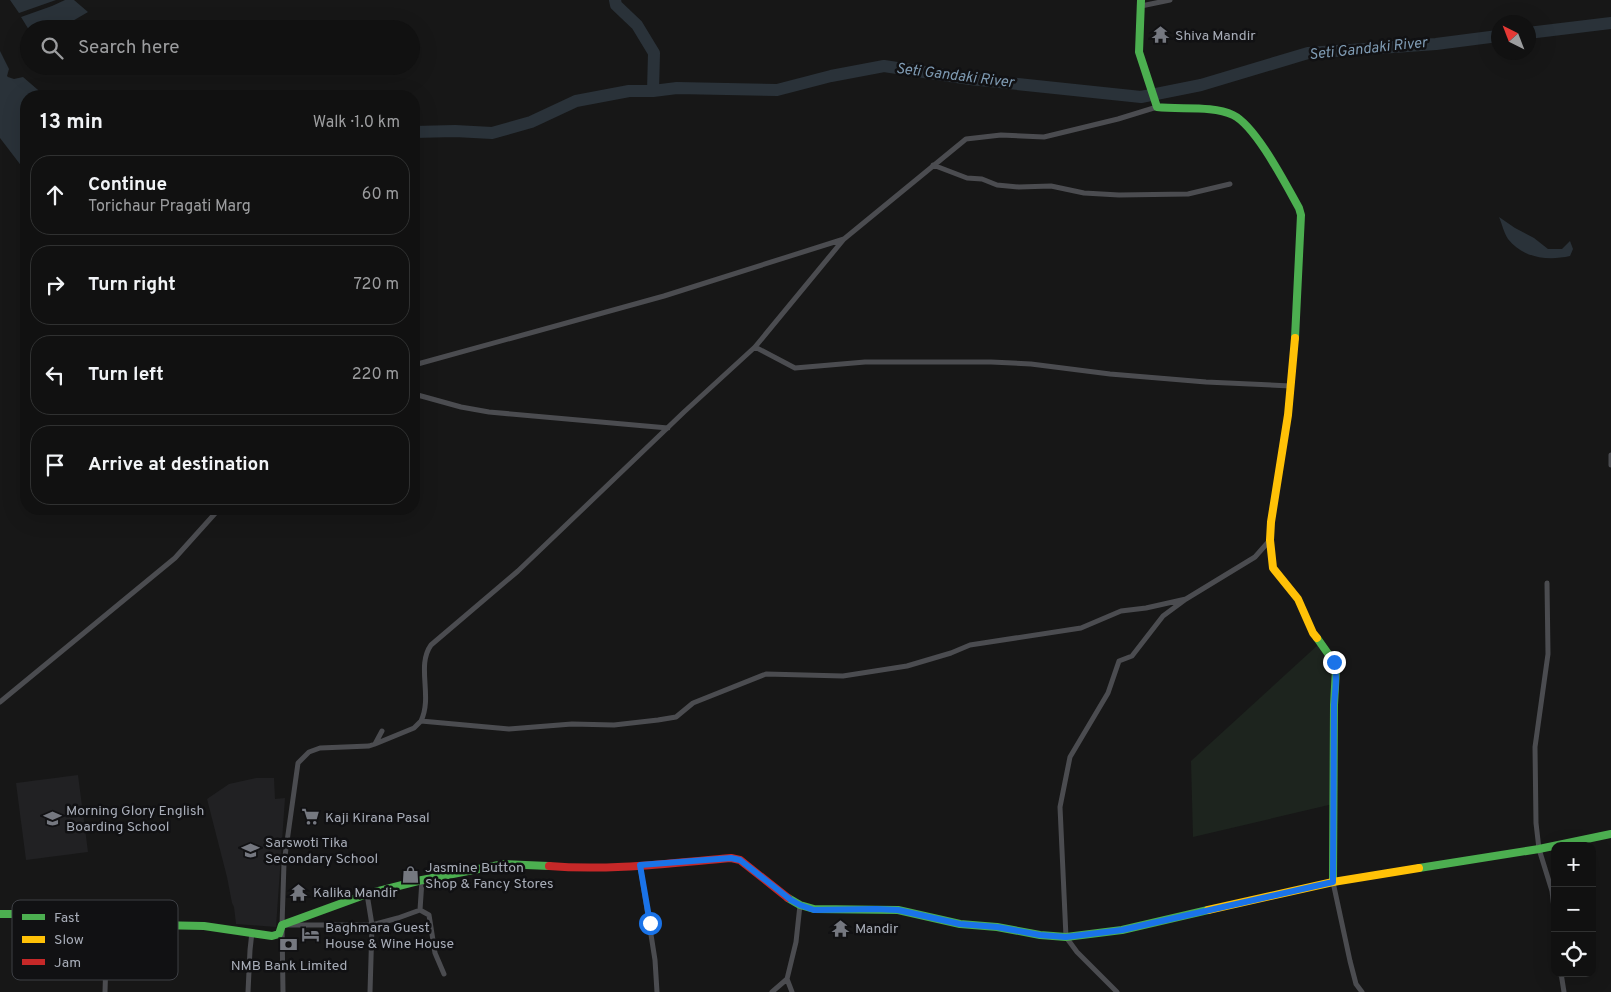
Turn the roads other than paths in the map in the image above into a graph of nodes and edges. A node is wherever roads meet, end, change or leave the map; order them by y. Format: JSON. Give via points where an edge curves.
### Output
{"nodes":[{"id":1,"x":1170,"y":0,"type":"edge"},
{"id":2,"x":1141,"y":3,"type":"edge"},
{"id":3,"x":1156,"y":107,"type":"junction"},
{"id":4,"x":933,"y":165,"type":"junction"},
{"id":5,"x":1230,"y":184,"type":"dead end"},
{"id":6,"x":844,"y":239,"type":"junction"},
{"id":7,"x":755,"y":347,"type":"junction"},
{"id":8,"x":420,"y":363,"type":"edge"},
{"id":9,"x":1291,"y":386,"type":"junction"},
{"id":10,"x":420,"y":396,"type":"edge"},
{"id":11,"x":668,"y":428,"type":"junction"},
{"id":12,"x":1611,"y":457,"type":"edge"},
{"id":13,"x":1611,"y":465,"type":"edge"},
{"id":14,"x":214,"y":515,"type":"edge"},
{"id":15,"x":1270,"y":540,"type":"junction"},
{"id":16,"x":1547,"y":583,"type":"dead end"},
{"id":17,"x":1186,"y":599,"type":"junction"},
{"id":18,"x":0,"y":702,"type":"edge"},
{"id":19,"x":421,"y":721,"type":"junction"},
{"id":20,"x":382,"y":731,"type":"dead end"},
{"id":21,"x":375,"y":744,"type":"junction"},
{"id":22,"x":1611,"y":834,"type":"edge"},
{"id":23,"x":1539,"y":849,"type":"junction"},
{"id":24,"x":640,"y":865,"type":"junction"},
{"id":25,"x":422,"y":880,"type":"junction"},
{"id":26,"x":1333,"y":882,"type":"junction"},
{"id":27,"x":1551,"y":887,"type":"edge"},
{"id":28,"x":367,"y":894,"type":"junction"},
{"id":29,"x":800,"y":905,"type":"junction"},
{"id":30,"x":420,"y":910,"type":"junction"},
{"id":31,"x":178,"y":925,"type":"edge"},
{"id":32,"x":282,"y":925,"type":"junction"},
{"id":33,"x":372,"y":925,"type":"junction"},
{"id":34,"x":252,"y":932,"type":"junction"},
{"id":35,"x":1066,"y":937,"type":"junction"},
{"id":36,"x":444,"y":974,"type":"dead end"},
{"id":37,"x":1562,"y":977,"type":"edge"},
{"id":38,"x":787,"y":979,"type":"junction"},
{"id":39,"x":248,"y":992,"type":"edge"},
{"id":40,"x":283,"y":992,"type":"edge"},
{"id":41,"x":370,"y":992,"type":"edge"},
{"id":42,"x":657,"y":992,"type":"edge"},
{"id":43,"x":772,"y":992,"type":"edge"},
{"id":44,"x":792,"y":992,"type":"edge"},
{"id":45,"x":1116,"y":992,"type":"edge"},
{"id":46,"x":1362,"y":992,"type":"edge"},
{"id":47,"x":1564,"y":992,"type":"edge"}],
"edges":[{"from":1,"to":2,"type":"street"},
{"from":2,"to":3,"type":"main road","via":[[1139,52]]},
{"from":3,"to":4,"type":"street","via":[[1044,136],[966,139]]},
{"from":3,"to":9,"type":"main road","via":[[1235,115],[1272,160],[1299,208],[1298,295]]},
{"from":4,"to":5,"type":"street","via":[[967,178],[1004,186],[1051,186],[1084,193],[1188,194]]},
{"from":4,"to":6,"type":"street"},
{"from":6,"to":7,"type":"street"},
{"from":6,"to":8,"type":"street","via":[[664,296]]},
{"from":7,"to":9,"type":"street","via":[[795,368],[865,362],[991,362],[1206,382]]},
{"from":7,"to":11,"type":"street"},
{"from":9,"to":15,"type":"main road"},
{"from":10,"to":11,"type":"street","via":[[490,412]]},
{"from":11,"to":19,"type":"street","via":[[518,571],[431,645],[424,659],[426,702]]},
{"from":12,"to":13,"type":"street"},
{"from":14,"to":18,"type":"street","via":[[175,558]]},
{"from":15,"to":17,"type":"street","via":[[1255,558]]},
{"from":15,"to":26,"type":"main road","via":[[1277,574],[1298,599],[1313,633],[1336,669]]},
{"from":16,"to":23,"type":"street","via":[[1548,654],[1535,747]]},
{"from":17,"to":19,"type":"street","via":[[1121,611],[1080,628],[970,645],[907,666],[843,676],[766,674],[693,704],[676,717],[658,720],[509,729]]},
{"from":17,"to":35,"type":"street","via":[[1163,616],[1132,656],[1118,661],[1108,694],[1070,757],[1060,807]]},
{"from":19,"to":21,"type":"street","via":[[414,728]]},
{"from":20,"to":21,"type":"street"},
{"from":21,"to":32,"type":"street","via":[[320,748],[309,752],[298,763],[284,863]]},
{"from":22,"to":23,"type":"main road"},
{"from":23,"to":26,"type":"main road"},
{"from":23,"to":27,"type":"street"},
{"from":24,"to":25,"type":"main road","via":[[573,868],[504,864]]},
{"from":24,"to":29,"type":"main road","via":[[736,858]]},
{"from":24,"to":42,"type":"street"},
{"from":25,"to":28,"type":"main road"},
{"from":25,"to":30,"type":"street"},
{"from":26,"to":35,"type":"main road","via":[[1122,930]]},
{"from":26,"to":46,"type":"street","via":[[1356,984]]},
{"from":28,"to":32,"type":"main road"},
{"from":28,"to":33,"type":"street"},
{"from":29,"to":35,"type":"main road","via":[[819,910],[898,910],[960,924]]},
{"from":29,"to":38,"type":"street"},
{"from":30,"to":33,"type":"street"},
{"from":30,"to":36,"type":"street","via":[[429,915],[435,952]]},
{"from":31,"to":34,"type":"main road"},
{"from":32,"to":33,"type":"street"},
{"from":32,"to":34,"type":"main road","via":[[275,936]]},
{"from":32,"to":40,"type":"street"},
{"from":33,"to":41,"type":"street"},
{"from":34,"to":39,"type":"street"},
{"from":35,"to":45,"type":"street"},
{"from":37,"to":47,"type":"street"},
{"from":38,"to":43,"type":"street"},
{"from":38,"to":44,"type":"street"}]}
